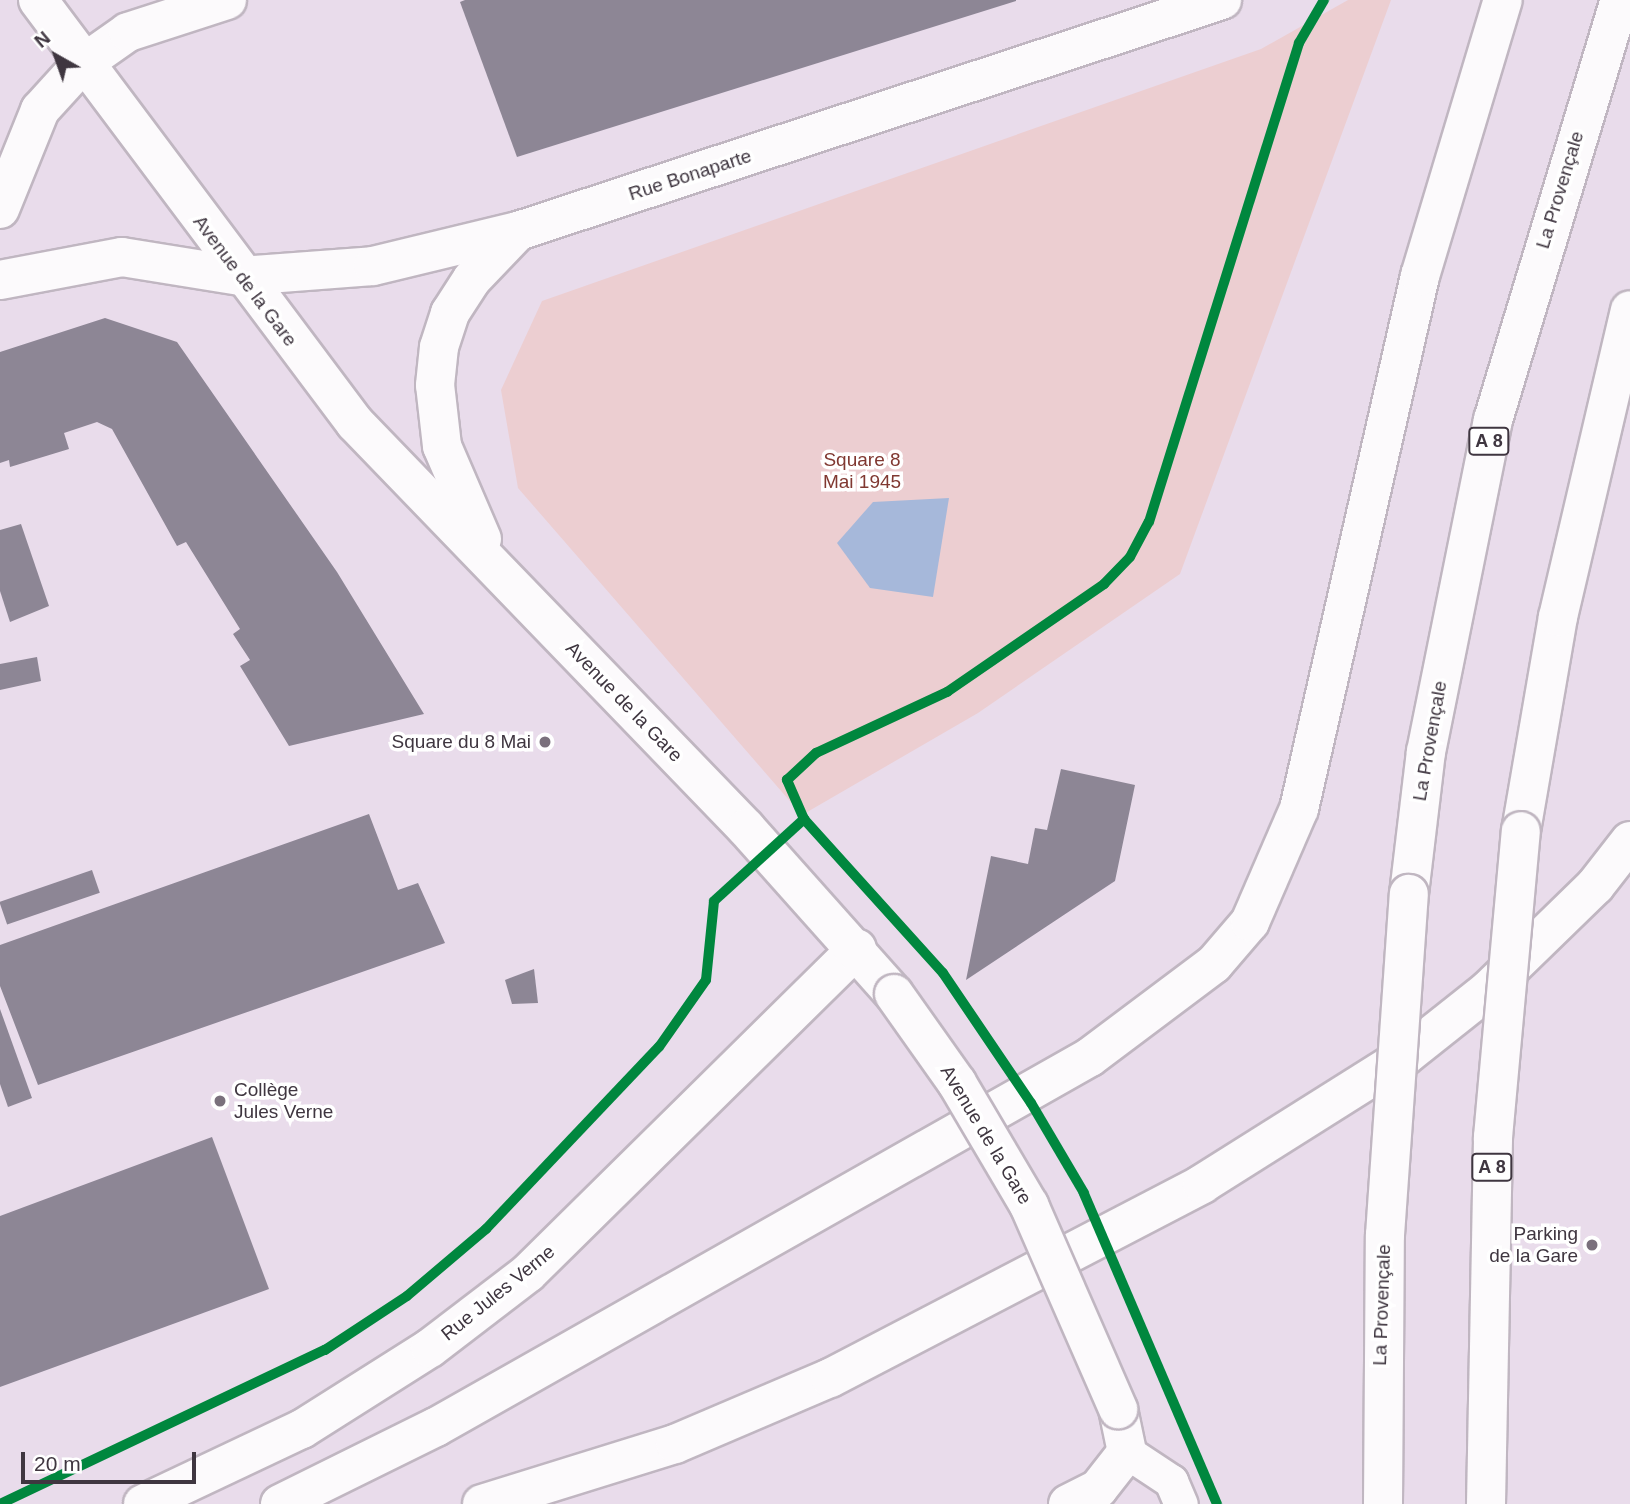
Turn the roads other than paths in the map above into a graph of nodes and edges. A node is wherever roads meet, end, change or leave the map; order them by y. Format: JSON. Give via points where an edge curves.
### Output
{"nodes":[{"id":1,"x":38,"y":0,"type":"edge"},
{"id":2,"x":227,"y":0,"type":"edge"},
{"id":3,"x":1222,"y":0,"type":"edge"},
{"id":4,"x":1503,"y":0,"type":"edge"},
{"id":5,"x":1620,"y":0,"type":"edge"},
{"id":6,"x":81,"y":65,"type":"junction"},
{"id":7,"x":0,"y":209,"type":"edge"},
{"id":8,"x":518,"y":231,"type":"junction"},
{"id":9,"x":241,"y":276,"type":"junction"},
{"id":10,"x":0,"y":280,"type":"edge"},
{"id":11,"x":1630,"y":310,"type":"edge"},
{"id":12,"x":497,"y":571,"type":"junction"},
{"id":13,"x":1630,"y":841,"type":"edge"},
{"id":14,"x":857,"y":947,"type":"junction"},
{"id":15,"x":1128,"y":1452,"type":"junction"},
{"id":16,"x":143,"y":1504,"type":"edge"},
{"id":17,"x":280,"y":1504,"type":"edge"},
{"id":18,"x":482,"y":1504,"type":"edge"},
{"id":19,"x":1068,"y":1504,"type":"edge"},
{"id":20,"x":1181,"y":1504,"type":"edge"},
{"id":21,"x":1383,"y":1504,"type":"edge"},
{"id":22,"x":1486,"y":1504,"type":"edge"}],
"edges":[{"from":1,"to":6,"type":"main road","name":"Avenue de la Gare"},
{"from":2,"to":6,"type":"main road","via":[[128,32]]},
{"from":3,"to":8,"type":"main road","name":"Rue Bonaparte"},
{"from":4,"to":17,"type":"main road","via":[[1420,276],[1299,809],[1250,922],[1214,964],[1090,1057],[436,1427]]},
{"from":5,"to":21,"type":"main road","name":"La Provençale","number":"A 8","bridge":true,"via":[[1493,420],[1426,752],[1409,894],[1385,1222],[1379,1393]]},
{"from":6,"to":7,"type":"main road","via":[[40,110]]},
{"from":6,"to":9,"type":"main road","name":"Avenue de la Gare"},
{"from":8,"to":9,"type":"main road","name":"Rue Bonaparte","via":[[373,266]]},
{"from":8,"to":12,"type":"main road","via":[[450,313],[435,385],[448,471]]},
{"from":9,"to":10,"type":"main road","name":"Rue Bonaparte","via":[[122,257]]},
{"from":9,"to":12,"type":"main road","name":"Avenue de la Gare","via":[[355,423]]},
{"from":11,"to":22,"type":"main road","number":"A 8","bridge":true,"via":[[1558,617],[1521,831],[1493,1137]]},
{"from":12,"to":14,"type":"main road","name":"Avenue de la Gare"},
{"from":13,"to":18,"type":"main road","via":[[1595,886],[1487,991],[1405,1056],[1202,1184],[831,1378],[675,1444]]},
{"from":14,"to":15,"type":"main road","name":"Avenue de la Gare","bridge":true,"via":[[957,1083],[1029,1205],[1118,1409]]},
{"from":14,"to":16,"type":"main road","name":"Rue Jules Verne","via":[[528,1273],[430,1348],[302,1429]]},
{"from":15,"to":19,"type":"main road","via":[[1098,1489]]},
{"from":15,"to":20,"type":"lane","via":[[1171,1481]]}]}
